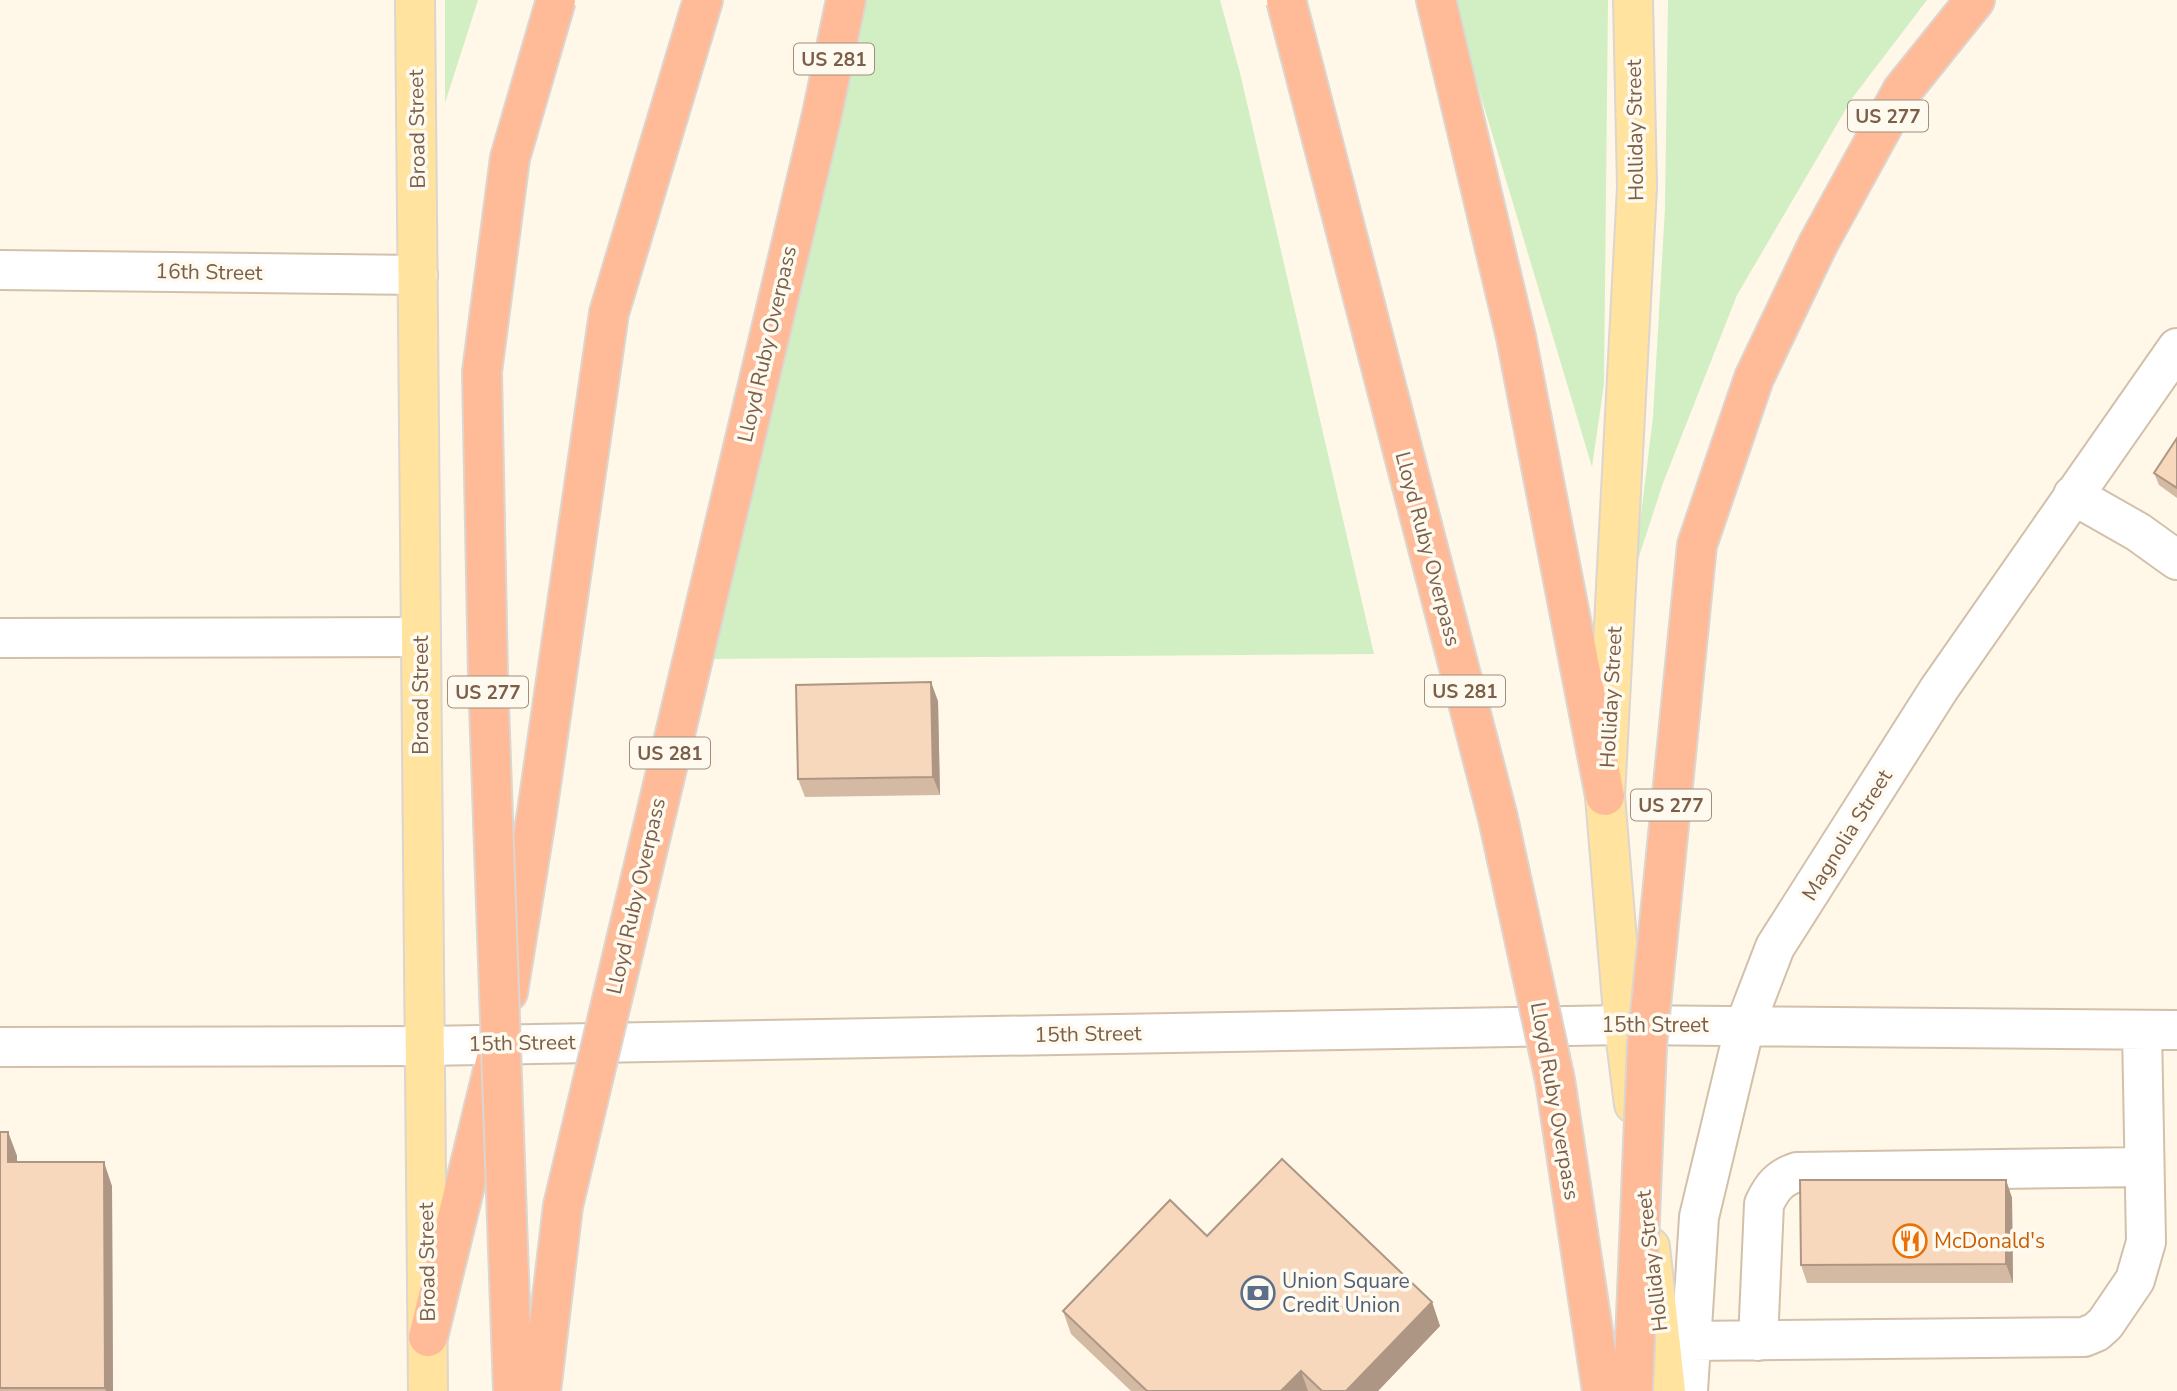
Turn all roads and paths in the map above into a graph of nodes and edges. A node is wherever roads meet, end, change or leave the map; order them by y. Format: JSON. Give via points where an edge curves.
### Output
{"nodes":[{"id":1,"x":415,"y":0,"type":"edge"},
{"id":2,"x":556,"y":0,"type":"edge"},
{"id":3,"x":703,"y":0,"type":"edge"},
{"id":4,"x":846,"y":0,"type":"edge"},
{"id":5,"x":1286,"y":0,"type":"edge"},
{"id":6,"x":1436,"y":0,"type":"edge"},
{"id":7,"x":1633,"y":0,"type":"edge"},
{"id":8,"x":1975,"y":0,"type":"edge"},
{"id":9,"x":0,"y":270,"type":"edge"},
{"id":10,"x":418,"y":275,"type":"junction"},
{"id":11,"x":2177,"y":348,"type":"edge"},
{"id":12,"x":2073,"y":495,"type":"junction"},
{"id":13,"x":2177,"y":560,"type":"edge"},
{"id":14,"x":421,"y":636,"type":"junction"},
{"id":15,"x":0,"y":638,"type":"edge"},
{"id":16,"x":1605,"y":796,"type":"junction"},
{"id":17,"x":1625,"y":1025,"type":"junction"},
{"id":18,"x":1745,"y":1026,"type":"junction"},
{"id":19,"x":2160,"y":1030,"type":"edge"},
{"id":20,"x":500,"y":1044,"type":"junction"},
{"id":21,"x":424,"y":1046,"type":"junction"},
{"id":22,"x":0,"y":1047,"type":"edge"},
{"id":23,"x":2143,"y":1167,"type":"junction"},
{"id":24,"x":428,"y":1337,"type":"junction"},
{"id":25,"x":1691,"y":1341,"type":"junction"},
{"id":26,"x":1758,"y":1341,"type":"junction"},
{"id":27,"x":428,"y":1391,"type":"edge"},
{"id":28,"x":513,"y":1391,"type":"edge"},
{"id":29,"x":541,"y":1391,"type":"edge"},
{"id":30,"x":1602,"y":1391,"type":"edge"},
{"id":31,"x":1633,"y":1391,"type":"edge"},
{"id":32,"x":1666,"y":1391,"type":"edge"},
{"id":33,"x":1688,"y":1391,"type":"edge"}],
"edges":[{"from":1,"to":10,"type":"main road","name":"Broad Street"},
{"from":2,"to":28,"type":"highway","number":"US 277","bridge":true,"via":[[510,158],[482,372]]},
{"from":3,"to":20,"type":"highway","via":[[609,313]]},
{"from":4,"to":29,"type":"highway","name":"Lloyd Ruby Overpass","number":"US 281","bridge":true,"via":[[563,1206]]},
{"from":5,"to":30,"type":"highway","name":"Lloyd Ruby Overpass","number":"US 281","bridge":true,"via":[[1498,818],[1555,1080]]},
{"from":6,"to":16,"type":"highway","via":[[1516,337]]},
{"from":7,"to":16,"type":"main road","name":"Holliday Street","via":[[1637,187]]},
{"from":8,"to":31,"type":"highway","number":"US 277","bridge":true,"via":[[1902,91],[1818,244],[1754,378],[1697,545],[1647,1045]]},
{"from":9,"to":10,"type":"street","name":"16th Street"},
{"from":10,"to":14,"type":"main road","name":"Broad Street"},
{"from":11,"to":12,"type":"street","name":"Magnolia Street"},
{"from":12,"to":13,"type":"street"},
{"from":12,"to":18,"type":"street","name":"Magnolia Street","via":[[1939,689],[1775,947]]},
{"from":14,"to":15,"type":"street"},
{"from":14,"to":21,"type":"main road","name":"Broad Street"},
{"from":16,"to":17,"type":"main road","name":"Holliday Street"},
{"from":17,"to":18,"type":"street","name":"15th Street"},
{"from":17,"to":20,"type":"street","name":"15th Street"},
{"from":17,"to":32,"type":"main road","name":"Holliday Street"},
{"from":18,"to":19,"type":"street","name":"15th Street"},
{"from":18,"to":25,"type":"street","name":"Magnolia Street","via":[[1699,1217]]},
{"from":19,"to":23,"type":"street"},
{"from":20,"to":21,"type":"street","name":"15th Street"},
{"from":20,"to":24,"type":"highway"},
{"from":21,"to":22,"type":"street","name":"15th Street"},
{"from":21,"to":24,"type":"main road","name":"Broad Street"},
{"from":23,"to":26,"type":"street","via":[[2146,1242],[2135,1280],[2096,1332],[2084,1337]]},
{"from":23,"to":26,"type":"street","via":[[1797,1172],[1782,1177],[1764,1204]]},
{"from":24,"to":27,"type":"main road","name":"Broad Street"},
{"from":25,"to":26,"type":"street"},
{"from":25,"to":33,"type":"street","name":"Magnolia Street"}]}
